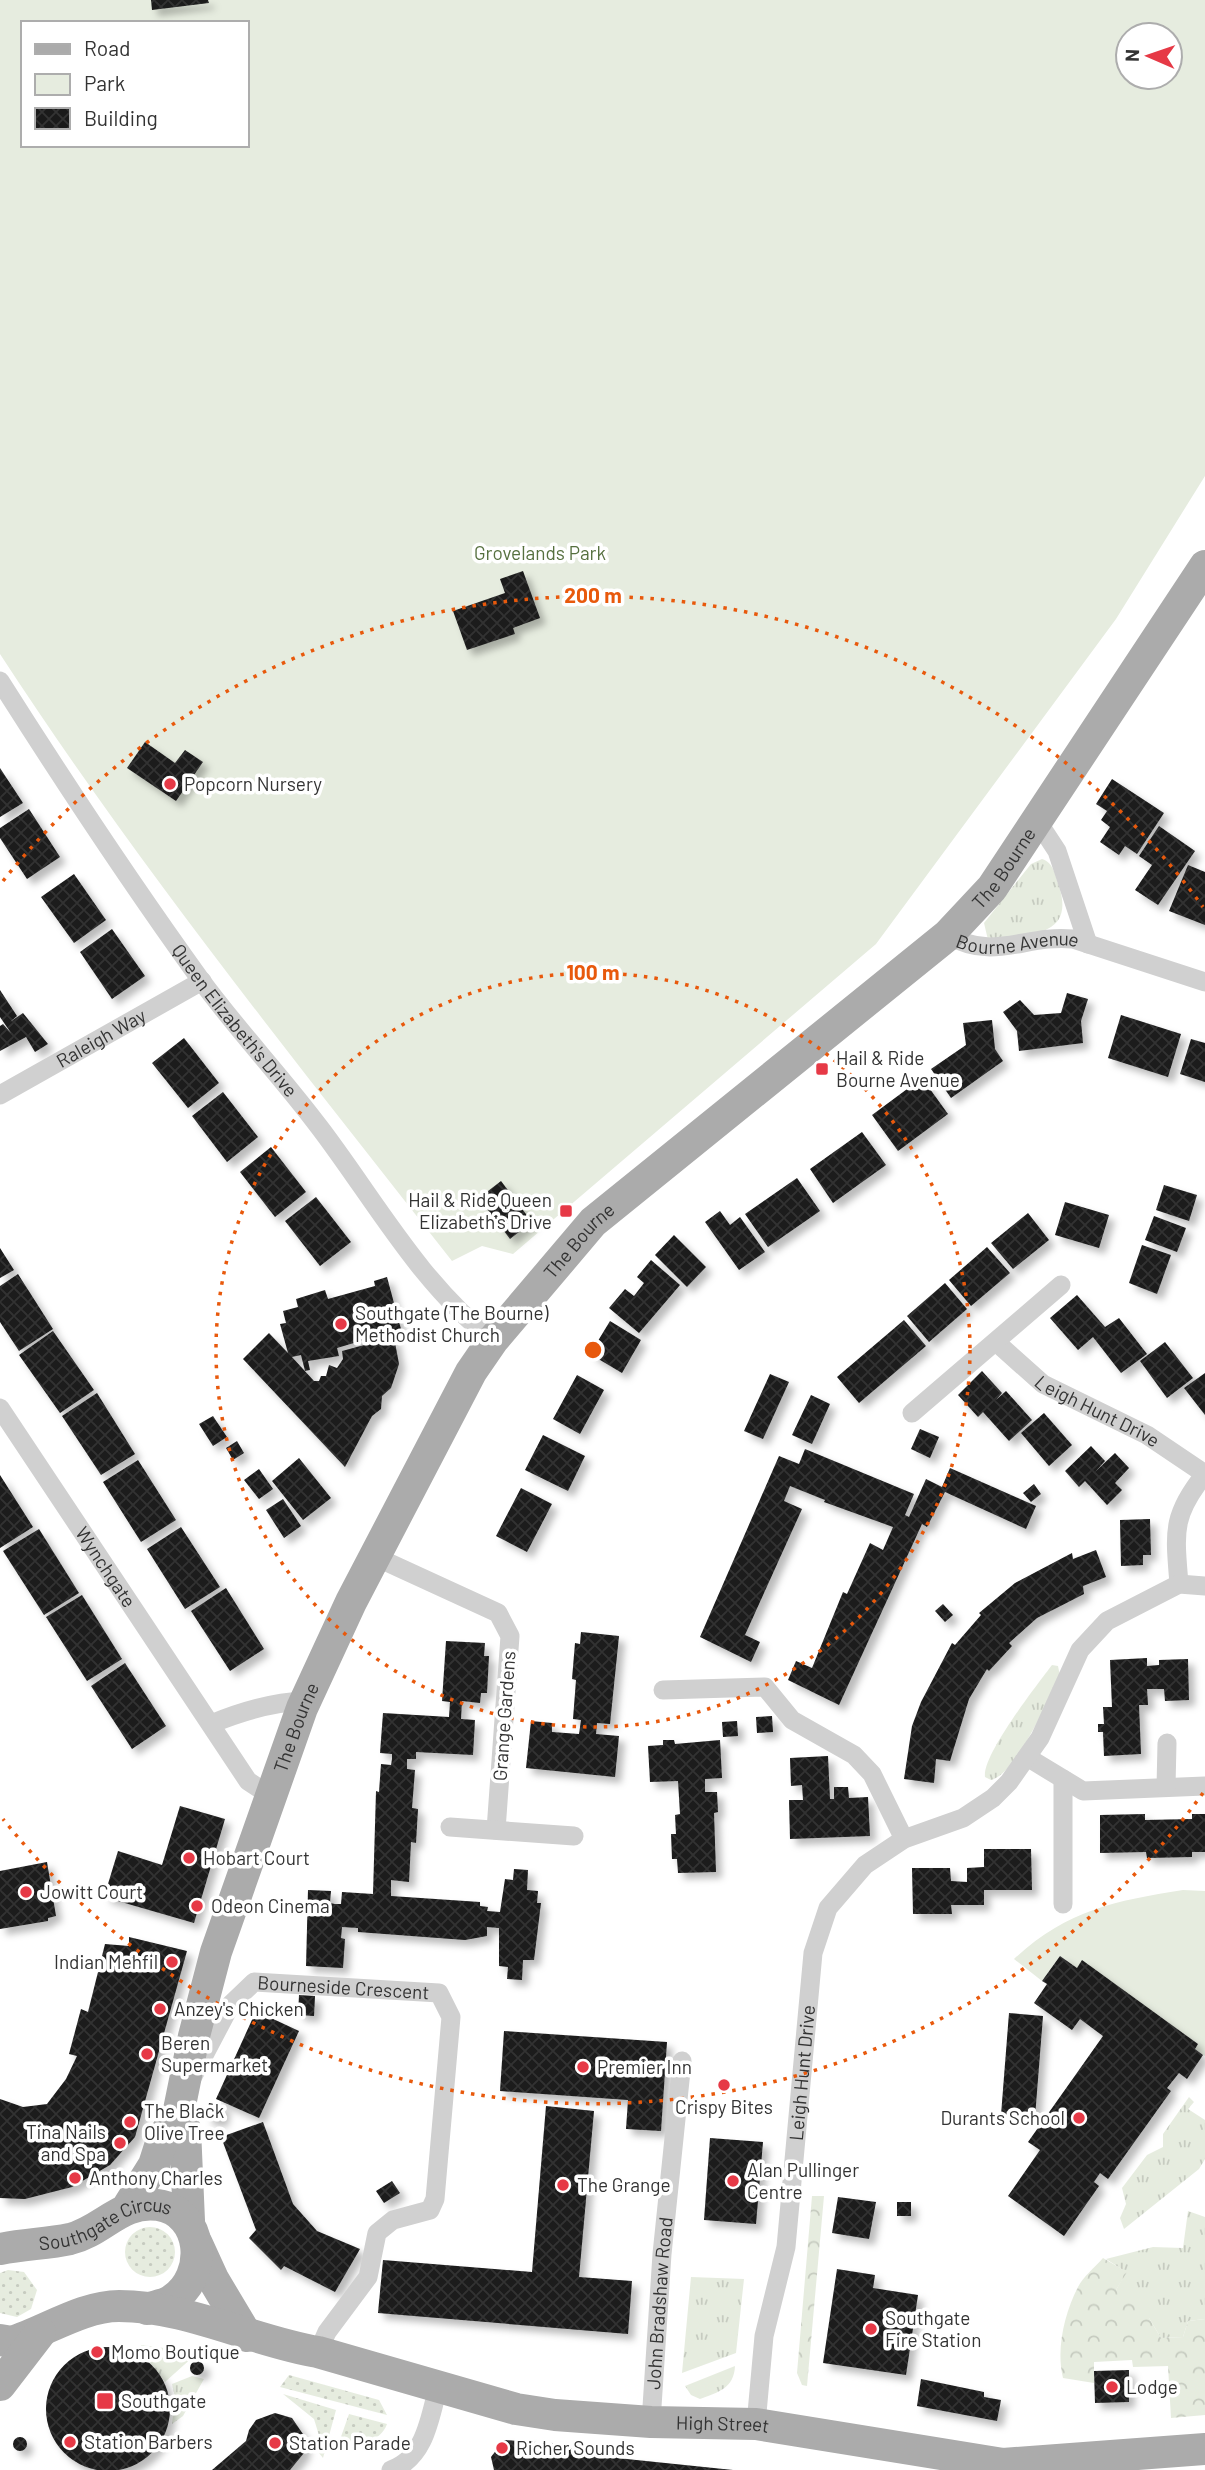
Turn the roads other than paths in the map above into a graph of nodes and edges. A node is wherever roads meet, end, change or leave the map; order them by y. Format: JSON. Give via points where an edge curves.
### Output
{"nodes":[{"id":1,"x":1205,"y":566,"type":"edge"},
{"id":2,"x":0,"y":681,"type":"edge"},
{"id":3,"x":1038,"y":822,"type":"junction"},
{"id":4,"x":948,"y":935,"type":"junction"},
{"id":5,"x":1088,"y":944,"type":"junction"},
{"id":6,"x":202,"y":981,"type":"junction"},
{"id":7,"x":1205,"y":982,"type":"edge"},
{"id":8,"x":0,"y":1094,"type":"edge"},
{"id":9,"x":1061,"y":1285,"type":"dead end"},
{"id":10,"x":494,"y":1340,"type":"junction"},
{"id":11,"x":996,"y":1342,"type":"junction"},
{"id":12,"x":0,"y":1408,"type":"edge"},
{"id":13,"x":912,"y":1413,"type":"dead end"},
{"id":14,"x":1205,"y":1474,"type":"edge"},
{"id":15,"x":376,"y":1557,"type":"junction"},
{"id":16,"x":1179,"y":1584,"type":"junction"},
{"id":17,"x":1205,"y":1586,"type":"edge"},
{"id":18,"x":663,"y":1690,"type":"dead end"},
{"id":19,"x":304,"y":1701,"type":"junction"},
{"id":20,"x":211,"y":1724,"type":"junction"},
{"id":21,"x":1167,"y":1743,"type":"dead end"},
{"id":22,"x":1027,"y":1757,"type":"junction"},
{"id":23,"x":1063,"y":1779,"type":"junction"},
{"id":24,"x":1205,"y":1786,"type":"edge"},
{"id":25,"x":1166,"y":1787,"type":"junction"},
{"id":26,"x":269,"y":1796,"type":"junction"},
{"id":27,"x":450,"y":1827,"type":"dead end"},
{"id":28,"x":496,"y":1830,"type":"junction"},
{"id":29,"x":574,"y":1836,"type":"dead end"},
{"id":30,"x":904,"y":1839,"type":"junction"},
{"id":31,"x":1063,"y":1905,"type":"dead end"},
{"id":32,"x":682,"y":2061,"type":"dead end"},
{"id":33,"x":181,"y":2103,"type":"junction"},
{"id":34,"x":129,"y":2205,"type":"junction"},
{"id":35,"x":192,"y":2232,"type":"junction"},
{"id":36,"x":0,"y":2249,"type":"edge"},
{"id":37,"x":146,"y":2309,"type":"junction"},
{"id":38,"x":40,"y":2333,"type":"junction"},
{"id":39,"x":247,"y":2336,"type":"junction"},
{"id":40,"x":0,"y":2340,"type":"edge"},
{"id":41,"x":318,"y":2352,"type":"junction"},
{"id":42,"x":0,"y":2385,"type":"edge"},
{"id":43,"x":438,"y":2387,"type":"junction"},
{"id":44,"x":651,"y":2422,"type":"junction"},
{"id":45,"x":756,"y":2424,"type":"junction"},
{"id":46,"x":1205,"y":2449,"type":"edge"},
{"id":47,"x":415,"y":2465,"type":"edge"},
{"id":48,"x":391,"y":2470,"type":"edge"}],
"edges":[{"from":1,"to":3,"type":"main road","name":"The Bourne"},
{"from":2,"to":6,"type":"street","name":"Queen Elizabeth's Drive","via":[[72,795]]},
{"from":3,"to":4,"type":"main road","name":"The Bourne","via":[[992,888]]},
{"from":3,"to":5,"type":"street","name":"Bourne Avenue","via":[[1058,851]]},
{"from":4,"to":5,"type":"street","name":"Bourne Avenue","via":[[979,948],[997,949],[1051,937]]},
{"from":4,"to":10,"type":"main road","name":"The Bourne","via":[[593,1223]]},
{"from":5,"to":7,"type":"street","name":"Bourne Avenue"},
{"from":6,"to":8,"type":"street","name":"Raleigh Way"},
{"from":6,"to":10,"type":"street","name":"Queen Elizabeth's Drive","via":[[319,1126],[429,1275],[470,1322]]},
{"from":9,"to":11,"type":"street"},
{"from":10,"to":15,"type":"main road","name":"The Bourne","via":[[471,1371]]},
{"from":11,"to":13,"type":"street"},
{"from":11,"to":14,"type":"street","name":"Leigh Hunt Drive","via":[[1043,1384],[1147,1435]]},
{"from":12,"to":20,"type":"street","name":"Wynchgate"},
{"from":14,"to":16,"type":"street","name":"Leigh Hunt Drive","via":[[1187,1497],[1177,1522]]},
{"from":15,"to":19,"type":"main road","name":"The Bourne"},
{"from":15,"to":28,"type":"street","name":"Grange Gardens","via":[[488,1608],[505,1622],[510,1636]]},
{"from":16,"to":17,"type":"street"},
{"from":16,"to":22,"type":"street","name":"Leigh Hunt Drive","via":[[1107,1621],[1091,1636]]},
{"from":18,"to":30,"type":"street","via":[[765,1687],[792,1720],[854,1755],[872,1774]]},
{"from":19,"to":20,"type":"street","via":[[234,1714]]},
{"from":19,"to":26,"type":"main road","name":"The Bourne"},
{"from":20,"to":26,"type":"street","name":"Wynchgate","via":[[248,1781]]},
{"from":21,"to":25,"type":"street"},
{"from":22,"to":23,"type":"street"},
{"from":22,"to":30,"type":"street","name":"Leigh Hunt Drive","via":[[993,1798],[963,1818]]},
{"from":23,"to":25,"type":"street","via":[[1083,1791]]},
{"from":23,"to":31,"type":"street"},
{"from":24,"to":25,"type":"street"},
{"from":26,"to":33,"type":"main road","name":"The Bourne","via":[[206,1983]]},
{"from":27,"to":28,"type":"street"},
{"from":28,"to":29,"type":"street"},
{"from":30,"to":45,"type":"street","name":"Leigh Hunt Drive","via":[[865,1865],[840,1892],[828,1908],[813,1954],[786,2247],[764,2336]]},
{"from":32,"to":44,"type":"street","name":"John Bradshaw Road"},
{"from":33,"to":34,"type":"main road","name":"The Bourne","via":[[155,2165]]},
{"from":33,"to":35,"type":"main road","name":"The Bourne"},
{"from":33,"to":41,"type":"street","name":"Bourneside Crescent","via":[[232,2004],[254,1982],[439,1993],[451,2017],[435,2199],[429,2210],[393,2220],[377,2233],[368,2277],[327,2332]]},
{"from":34,"to":35,"type":"main road","name":"Southgate Circus","via":[[175,2211]]},
{"from":34,"to":36,"type":"main road","name":"Southgate Circus","via":[[71,2239]]},
{"from":35,"to":37,"type":"main road","name":"Southgate Circus","via":[[195,2272],[172,2301]]},
{"from":35,"to":39,"type":"main road"},
{"from":37,"to":38,"type":"main road","name":"Southgate Circus","via":[[100,2309]]},
{"from":37,"to":39,"type":"main road","name":"High Street","via":[[176,2313]]},
{"from":38,"to":40,"type":"main road","name":"Southgate Circus","via":[[12,2342]]},
{"from":38,"to":42,"type":"main road"},
{"from":39,"to":41,"type":"main road","name":"High Street"},
{"from":41,"to":43,"type":"main road","name":"High Street"},
{"from":43,"to":44,"type":"main road","name":"High Street","via":[[529,2411]]},
{"from":43,"to":47,"type":"street"},
{"from":44,"to":45,"type":"main road","name":"High Street"},
{"from":45,"to":46,"type":"main road","name":"High Street","via":[[1003,2464]]},
{"from":47,"to":48,"type":"street"}]}
